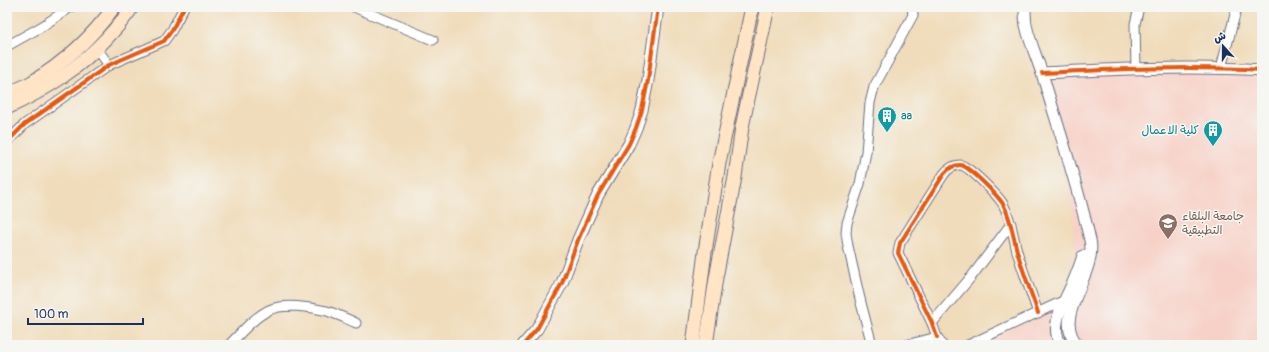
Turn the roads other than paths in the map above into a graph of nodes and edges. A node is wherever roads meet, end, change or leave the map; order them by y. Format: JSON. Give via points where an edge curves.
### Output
{"nodes":[{"id":1,"x":71,"y":7,"type":"edge"},
{"id":2,"x":114,"y":7,"type":"edge"},
{"id":3,"x":132,"y":7,"type":"edge"},
{"id":4,"x":184,"y":7,"type":"edge"},
{"id":5,"x":354,"y":7,"type":"edge"},
{"id":6,"x":658,"y":7,"type":"edge"},
{"id":7,"x":752,"y":7,"type":"edge"},
{"id":8,"x":768,"y":7,"type":"edge"},
{"id":9,"x":912,"y":7,"type":"edge"},
{"id":10,"x":1025,"y":7,"type":"edge"},
{"id":11,"x":1138,"y":7,"type":"edge"},
{"id":12,"x":1237,"y":7,"type":"edge"},
{"id":13,"x":433,"y":40,"type":"dead end"},
{"id":14,"x":7,"y":46,"type":"edge"},
{"id":15,"x":97,"y":49,"type":"junction"},
{"id":16,"x":109,"y":65,"type":"junction"},
{"id":17,"x":1221,"y":68,"type":"junction"},
{"id":18,"x":1136,"y":69,"type":"junction"},
{"id":19,"x":1262,"y":70,"type":"edge"},
{"id":20,"x":1042,"y":73,"type":"junction"},
{"id":21,"x":7,"y":94,"type":"edge"},
{"id":22,"x":7,"y":108,"type":"edge"},
{"id":23,"x":727,"y":125,"type":"junction"},
{"id":24,"x":742,"y":127,"type":"junction"},
{"id":25,"x":7,"y":142,"type":"edge"},
{"id":26,"x":1011,"y":224,"type":"junction"},
{"id":27,"x":1087,"y":231,"type":"junction"},
{"id":28,"x":1065,"y":300,"type":"junction"},
{"id":29,"x":1038,"y":313,"type":"junction"},
{"id":30,"x":356,"y":323,"type":"dead end"},
{"id":31,"x":932,"y":323,"type":"junction"},
{"id":32,"x":940,"y":341,"type":"edge"},
{"id":33,"x":229,"y":345,"type":"edge"},
{"id":34,"x":523,"y":345,"type":"edge"},
{"id":35,"x":693,"y":345,"type":"edge"},
{"id":36,"x":706,"y":345,"type":"edge"},
{"id":37,"x":872,"y":345,"type":"edge"},
{"id":38,"x":906,"y":345,"type":"edge"},
{"id":39,"x":968,"y":345,"type":"edge"},
{"id":40,"x":1061,"y":345,"type":"edge"},
{"id":41,"x":1078,"y":345,"type":"edge"}],
"edges":[{"from":1,"to":14,"type":"street"},
{"from":2,"to":21,"type":"main road","via":[[99,27],[62,61],[32,83]]},
{"from":3,"to":15,"type":"main road","via":[[128,15]]},
{"from":4,"to":16,"type":"street","via":[[164,41]]},
{"from":5,"to":13,"type":"street"},
{"from":6,"to":34,"type":"street","via":[[648,80],[634,134],[598,195],[562,283],[537,329]]},
{"from":7,"to":23,"type":"main road"},
{"from":8,"to":24,"type":"main road"},
{"from":9,"to":37,"type":"street","via":[[913,15],[874,87],[860,184],[847,223],[848,246]]},
{"from":10,"to":20,"type":"street","via":[[1026,25]]},
{"from":11,"to":18,"type":"street","via":[[1135,24]]},
{"from":12,"to":17,"type":"street"},
{"from":15,"to":16,"type":"street"},
{"from":15,"to":22,"type":"main road","via":[[58,81]]},
{"from":16,"to":25,"type":"street","via":[[25,124]]},
{"from":17,"to":18,"type":"street"},
{"from":17,"to":19,"type":"street"},
{"from":18,"to":20,"type":"street"},
{"from":20,"to":27,"type":"street"},
{"from":23,"to":24,"type":"main road"},
{"from":23,"to":35,"type":"main road","via":[[705,252]]},
{"from":24,"to":36,"type":"main road"},
{"from":26,"to":29,"type":"street","via":[[1027,284]]},
{"from":26,"to":31,"type":"street"},
{"from":26,"to":31,"type":"street","via":[[1002,204],[986,185],[966,168],[957,165],[946,172],[898,248]]},
{"from":27,"to":28,"type":"street","via":[[1079,269]]},
{"from":27,"to":41,"type":"street","via":[[1090,258],[1068,320],[1072,340]]},
{"from":28,"to":29,"type":"street"},
{"from":28,"to":40,"type":"street","via":[[1057,320],[1056,331]]},
{"from":29,"to":39,"type":"street"},
{"from":30,"to":33,"type":"street","via":[[327,312],[276,307],[245,328]]},
{"from":31,"to":32,"type":"street"},
{"from":32,"to":38,"type":"street"}]}
